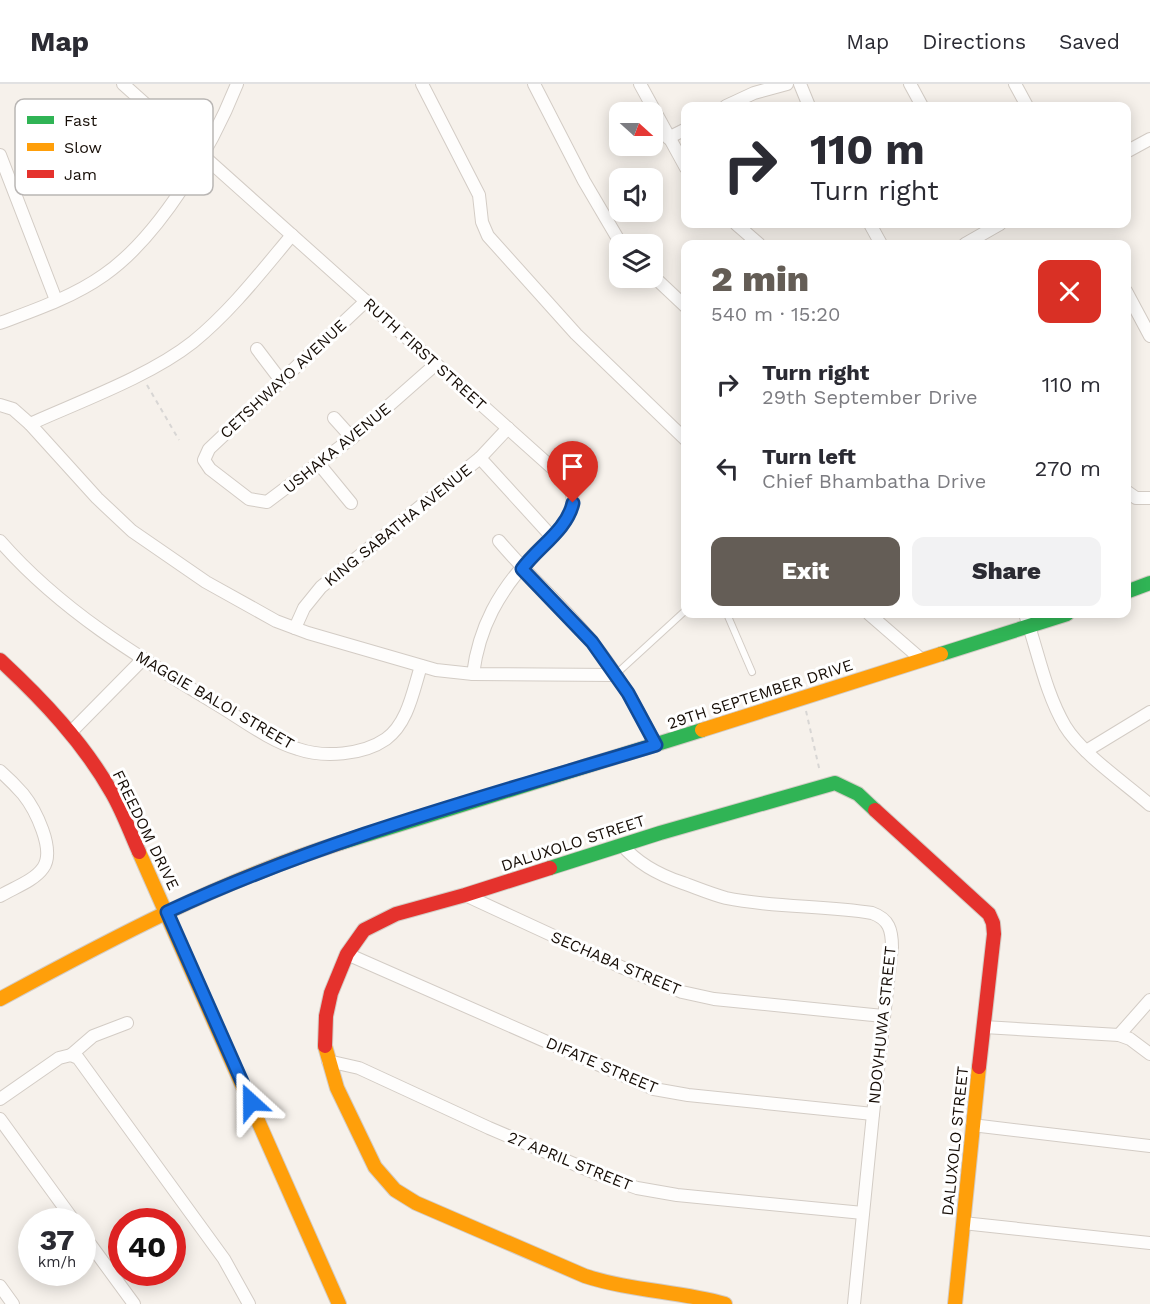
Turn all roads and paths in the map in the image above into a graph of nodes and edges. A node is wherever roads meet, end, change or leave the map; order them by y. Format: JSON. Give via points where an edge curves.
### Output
{"nodes":[{"id":1,"x":123,"y":84,"type":"edge"},
{"id":2,"x":237,"y":84,"type":"edge"},
{"id":3,"x":422,"y":84,"type":"edge"},
{"id":4,"x":534,"y":84,"type":"edge"},
{"id":5,"x":640,"y":84,"type":"edge"},
{"id":6,"x":787,"y":84,"type":"edge"},
{"id":7,"x":800,"y":84,"type":"edge"},
{"id":8,"x":910,"y":84,"type":"edge"},
{"id":9,"x":1015,"y":84,"type":"edge"},
{"id":10,"x":752,"y":89,"type":"edge"},
{"id":11,"x":140,"y":99,"type":"edge"},
{"id":12,"x":732,"y":102,"type":"edge"},
{"id":13,"x":807,"y":102,"type":"edge"},
{"id":14,"x":920,"y":102,"type":"edge"},
{"id":15,"x":1025,"y":102,"type":"edge"},
{"id":16,"x":681,"y":132,"type":"edge"},
{"id":17,"x":213,"y":137,"type":"edge"},
{"id":18,"x":668,"y":138,"type":"junction"},
{"id":19,"x":1150,"y":139,"type":"edge"},
{"id":20,"x":1131,"y":149,"type":"edge"},
{"id":21,"x":0,"y":155,"type":"edge"},
{"id":22,"x":681,"y":160,"type":"edge"},
{"id":23,"x":213,"y":162,"type":"edge"},
{"id":24,"x":15,"y":194,"type":"edge"},
{"id":25,"x":15,"y":195,"type":"edge"},
{"id":26,"x":176,"y":195,"type":"edge"},
{"id":27,"x":741,"y":228,"type":"edge"},
{"id":28,"x":984,"y":228,"type":"edge"},
{"id":29,"x":615,"y":234,"type":"edge"},
{"id":30,"x":292,"y":235,"type":"junction"},
{"id":31,"x":754,"y":240,"type":"edge"},
{"id":32,"x":969,"y":240,"type":"edge"},
{"id":33,"x":663,"y":285,"type":"edge"},
{"id":34,"x":56,"y":300,"type":"junction"},
{"id":35,"x":1131,"y":300,"type":"edge"},
{"id":36,"x":366,"y":301,"type":"junction"},
{"id":37,"x":681,"y":302,"type":"edge"},
{"id":38,"x":0,"y":323,"type":"edge"},
{"id":39,"x":1150,"y":336,"type":"edge"},
{"id":40,"x":257,"y":350,"type":"dead end"},
{"id":41,"x":436,"y":364,"type":"junction"},
{"id":42,"x":140,"y":374,"type":"junction"},
{"id":43,"x":282,"y":382,"type":"junction"},
{"id":44,"x":0,"y":405,"type":"edge"},
{"id":45,"x":334,"y":418,"type":"dead end"},
{"id":46,"x":30,"y":424,"type":"junction"},
{"id":47,"x":508,"y":428,"type":"junction"},
{"id":48,"x":681,"y":435,"type":"edge"},
{"id":49,"x":352,"y":438,"type":"junction"},
{"id":50,"x":179,"y":440,"type":"dead end"},
{"id":51,"x":480,"y":458,"type":"junction"},
{"id":52,"x":204,"y":460,"type":"joint"},
{"id":53,"x":319,"y":464,"type":"junction"},
{"id":54,"x":1131,"y":494,"type":"edge"},
{"id":55,"x":1150,"y":498,"type":"edge"},
{"id":56,"x":351,"y":503,"type":"dead end"},
{"id":57,"x":552,"y":537,"type":"junction"},
{"id":58,"x":0,"y":541,"type":"edge"},
{"id":59,"x":499,"y":541,"type":"dead end"},
{"id":60,"x":522,"y":569,"type":"junction"},
{"id":61,"x":1150,"y":583,"type":"edge"},
{"id":62,"x":1131,"y":590,"type":"edge"},
{"id":63,"x":681,"y":615,"type":"edge"},
{"id":64,"x":729,"y":618,"type":"edge"},
{"id":65,"x":874,"y":618,"type":"edge"},
{"id":66,"x":1027,"y":620,"type":"edge"},
{"id":67,"x":295,"y":628,"type":"junction"},
{"id":68,"x":143,"y":659,"type":"junction"},
{"id":69,"x":0,"y":660,"type":"edge"},
{"id":70,"x":922,"y":660,"type":"junction"},
{"id":71,"x":421,"y":666,"type":"junction"},
{"id":72,"x":752,"y":672,"type":"dead end"},
{"id":73,"x":473,"y":674,"type":"junction"},
{"id":74,"x":615,"y":675,"type":"junction"},
{"id":75,"x":802,"y":696,"type":"junction"},
{"id":76,"x":1150,"y":712,"type":"edge"},
{"id":77,"x":72,"y":732,"type":"junction"},
{"id":78,"x":656,"y":745,"type":"junction"},
{"id":79,"x":1086,"y":751,"type":"junction"},
{"id":80,"x":0,"y":771,"type":"edge"},
{"id":81,"x":824,"y":786,"type":"junction"},
{"id":82,"x":1150,"y":805,"type":"edge"},
{"id":83,"x":622,"y":845,"type":"junction"},
{"id":84,"x":465,"y":895,"type":"junction"},
{"id":85,"x":0,"y":896,"type":"edge"},
{"id":86,"x":167,"y":912,"type":"junction"},
{"id":87,"x":347,"y":954,"type":"junction"},
{"id":88,"x":0,"y":999,"type":"edge"},
{"id":89,"x":1150,"y":1000,"type":"edge"},
{"id":90,"x":883,"y":1016,"type":"junction"},
{"id":91,"x":127,"y":1023,"type":"dead end"},
{"id":92,"x":984,"y":1027,"type":"junction"},
{"id":93,"x":1119,"y":1035,"type":"junction"},
{"id":94,"x":1150,"y":1054,"type":"edge"},
{"id":95,"x":71,"y":1055,"type":"junction"},
{"id":96,"x":328,"y":1061,"type":"junction"},
{"id":97,"x":0,"y":1099,"type":"edge"},
{"id":98,"x":873,"y":1114,"type":"junction"},
{"id":99,"x":0,"y":1119,"type":"edge"},
{"id":100,"x":972,"y":1125,"type":"junction"},
{"id":101,"x":1150,"y":1146,"type":"edge"},
{"id":102,"x":65,"y":1208,"type":"edge"},
{"id":103,"x":863,"y":1213,"type":"junction"},
{"id":104,"x":963,"y":1223,"type":"junction"},
{"id":105,"x":1150,"y":1243,"type":"edge"},
{"id":106,"x":96,"y":1252,"type":"edge"},
{"id":107,"x":0,"y":1286,"type":"edge"},
{"id":108,"x":13,"y":1304,"type":"edge"},
{"id":109,"x":134,"y":1304,"type":"edge"},
{"id":110,"x":249,"y":1304,"type":"edge"},
{"id":111,"x":339,"y":1304,"type":"edge"},
{"id":112,"x":724,"y":1304,"type":"edge"},
{"id":113,"x":854,"y":1304,"type":"edge"},
{"id":114,"x":954,"y":1304,"type":"edge"}],
"edges":[{"from":1,"to":11,"type":"street","name":"RUTH FIRST STREET"},
{"from":2,"to":17,"type":"street"},
{"from":3,"to":48,"type":"street","via":[[478,195],[488,236],[576,334]]},
{"from":4,"to":29,"type":"street"},
{"from":5,"to":18,"type":"street"},
{"from":6,"to":10,"type":"street"},
{"from":7,"to":13,"type":"street"},
{"from":8,"to":14,"type":"street"},
{"from":9,"to":15,"type":"street"},
{"from":10,"to":12,"type":"street"},
{"from":16,"to":18,"type":"street"},
{"from":18,"to":22,"type":"street"},
{"from":19,"to":20,"type":"street"},
{"from":21,"to":24,"type":"street"},
{"from":23,"to":30,"type":"street","name":"RUTH FIRST STREET"},
{"from":25,"to":34,"type":"street"},
{"from":26,"to":34,"type":"street","via":[[130,253],[92,283]]},
{"from":27,"to":31,"type":"street"},
{"from":28,"to":32,"type":"street"},
{"from":30,"to":36,"type":"street","name":"RUTH FIRST STREET"},
{"from":30,"to":42,"type":"street","via":[[207,329]]},
{"from":33,"to":37,"type":"street"},
{"from":34,"to":38,"type":"street"},
{"from":35,"to":39,"type":"street"},
{"from":36,"to":41,"type":"street","name":"RUTH FIRST STREET"},
{"from":36,"to":43,"type":"street","name":"CETSHWAYO AVENUE"},
{"from":40,"to":43,"type":"street"},
{"from":41,"to":47,"type":"street","name":"RUTH FIRST STREET"},
{"from":41,"to":49,"type":"street","name":"USHAKA AVENUE"},
{"from":42,"to":46,"type":"street"},
{"from":42,"to":50,"type":"path"},
{"from":43,"to":52,"type":"street","name":"CETSHWAYO AVENUE","via":[[209,449]]},
{"from":44,"to":46,"type":"street","via":[[13,409]]},
{"from":45,"to":49,"type":"street"},
{"from":46,"to":67,"type":"street","via":[[132,531],[231,597]]},
{"from":47,"to":51,"type":"street","name":"KING SABATHA AVENUE"},
{"from":47,"to":57,"type":"street","name":"RUTH FIRST STREET","via":[[571,490],[572,509]]},
{"from":49,"to":53,"type":"street","name":"USHAKA AVENUE"},
{"from":51,"to":57,"type":"street"},
{"from":51,"to":67,"type":"street","name":"KING SABATHA AVENUE","via":[[321,587],[304,608]]},
{"from":52,"to":53,"type":"street","name":"USHAKA AVENUE","via":[[249,499],[261,502],[272,500]]},
{"from":53,"to":56,"type":"street"},
{"from":54,"to":55,"type":"street"},
{"from":57,"to":60,"type":"street","name":"RUTH FIRST STREET"},
{"from":58,"to":68,"type":"street","name":"MAGGIE BALOI STREET","via":[[64,603]]},
{"from":59,"to":60,"type":"street"},
{"from":60,"to":73,"type":"street","name":"RUTH FIRST STREET","via":[[488,617],[477,645]]},
{"from":60,"to":74,"type":"street","via":[[579,627]]},
{"from":61,"to":62,"type":"street"},
{"from":63,"to":74,"type":"lane"},
{"from":64,"to":72,"type":"lane"},
{"from":65,"to":70,"type":"street"},
{"from":66,"to":70,"type":"street","name":"29TH SEPTEMBER DRIVE"},
{"from":66,"to":79,"type":"street","via":[[1053,700],[1066,728]]},
{"from":67,"to":71,"type":"street"},
{"from":68,"to":71,"type":"street","name":"MAGGIE BALOI STREET","via":[[285,744],[330,754],[372,746],[392,734],[404,717]]},
{"from":68,"to":77,"type":"street"},
{"from":69,"to":77,"type":"street","name":"FREEDOM DRIVE"},
{"from":70,"to":75,"type":"street","name":"29TH SEPTEMBER DRIVE"},
{"from":71,"to":73,"type":"street"},
{"from":73,"to":74,"type":"street"},
{"from":74,"to":78,"type":"street"},
{"from":75,"to":78,"type":"street","name":"29TH SEPTEMBER DRIVE"},
{"from":75,"to":81,"type":"path"},
{"from":76,"to":79,"type":"street"},
{"from":77,"to":86,"type":"street","name":"FREEDOM DRIVE","via":[[114,796]]},
{"from":78,"to":86,"type":"street","name":"29TH SEPTEMBER DRIVE","via":[[324,848],[242,878]]},
{"from":79,"to":82,"type":"street"},
{"from":80,"to":85,"type":"street","via":[[29,803],[47,854],[45,864],[36,874]]},
{"from":81,"to":83,"type":"street","name":"DALUXOLO STREET"},
{"from":81,"to":92,"type":"street","name":"DALUXOLO STREET","via":[[835,783],[858,794],[989,914],[994,934]]},
{"from":83,"to":84,"type":"street","name":"DALUXOLO STREET"},
{"from":83,"to":90,"type":"street","name":"NDOVHUWA STREET","via":[[640,863],[669,878],[726,898],[879,916],[889,926],[892,939]]},
{"from":84,"to":87,"type":"street","name":"DALUXOLO STREET","via":[[380,921],[364,930]]},
{"from":84,"to":90,"type":"street","name":"SECHABA STREET","via":[[682,992],[714,999]]},
{"from":86,"to":88,"type":"street","name":"29TH SEPTEMBER DRIVE"},
{"from":86,"to":111,"type":"street","name":"FREEDOM DRIVE"},
{"from":87,"to":96,"type":"street","name":"DALUXOLO STREET","via":[[326,1016]]},
{"from":87,"to":98,"type":"street","name":"DIFATE STREET","via":[[654,1089]]},
{"from":89,"to":93,"type":"street"},
{"from":90,"to":98,"type":"street","name":"NDOVHUWA STREET"},
{"from":91,"to":95,"type":"street","via":[[88,1038]]},
{"from":92,"to":93,"type":"street"},
{"from":92,"to":100,"type":"street","name":"DALUXOLO STREET"},
{"from":93,"to":94,"type":"street"},
{"from":95,"to":97,"type":"street","via":[[59,1058]]},
{"from":95,"to":110,"type":"street","via":[[85,1066],[224,1259]]},
{"from":96,"to":103,"type":"street","name":"27 APRIL STREET","via":[[367,1071],[489,1128],[637,1188],[676,1196]]},
{"from":96,"to":112,"type":"street","name":"DALUXOLO STREET","via":[[369,1157],[387,1184],[403,1196],[585,1276]]},
{"from":98,"to":103,"type":"street","name":"NDOVHUWA STREET"},
{"from":99,"to":102,"type":"street"},
{"from":100,"to":101,"type":"street"},
{"from":100,"to":104,"type":"street","name":"DALUXOLO STREET"},
{"from":103,"to":113,"type":"street","name":"NDOVHUWA STREET"},
{"from":104,"to":105,"type":"street"},
{"from":104,"to":114,"type":"street","name":"DALUXOLO STREET"},
{"from":106,"to":109,"type":"street"},
{"from":107,"to":108,"type":"street"}]}
